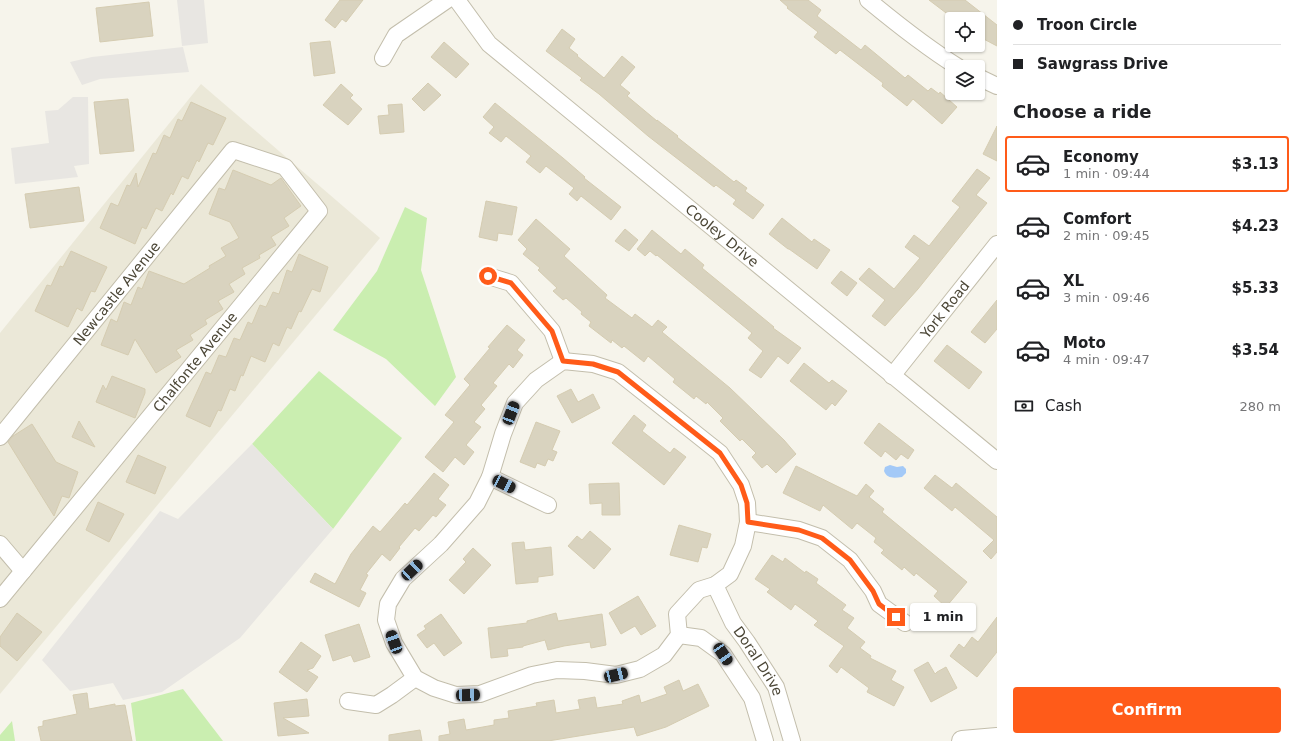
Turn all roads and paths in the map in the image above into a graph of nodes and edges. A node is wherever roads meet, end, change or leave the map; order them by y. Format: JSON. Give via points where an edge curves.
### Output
{"nodes":[{"id":1,"x":447,"y":0,"type":"edge"},
{"id":2,"x":457,"y":0,"type":"edge"},
{"id":3,"x":868,"y":0,"type":"edge"},
{"id":4,"x":383,"y":58,"type":"dead end"},
{"id":5,"x":946,"y":60,"type":"edge"},
{"id":6,"x":985,"y":80,"type":"edge"},
{"id":7,"x":997,"y":86,"type":"edge"},
{"id":8,"x":234,"y":150,"type":"joint"},
{"id":9,"x":997,"y":244,"type":"edge"},
{"id":10,"x":488,"y":276,"type":"dead end"},
{"id":11,"x":563,"y":361,"type":"junction"},
{"id":12,"x":892,"y":376,"type":"junction"},
{"id":13,"x":0,"y":437,"type":"edge"},
{"id":14,"x":997,"y":461,"type":"edge"},
{"id":15,"x":490,"y":477,"type":"junction"},
{"id":16,"x":548,"y":505,"type":"dead end"},
{"id":17,"x":748,"y":522,"type":"junction"},
{"id":18,"x":0,"y":544,"type":"edge"},
{"id":19,"x":23,"y":571,"type":"junction"},
{"id":20,"x":715,"y":585,"type":"junction"},
{"id":21,"x":0,"y":599,"type":"edge"},
{"id":22,"x":904,"y":624,"type":"dead end"},
{"id":23,"x":678,"y":635,"type":"junction"},
{"id":24,"x":415,"y":678,"type":"junction"},
{"id":25,"x":348,"y":701,"type":"dead end"},
{"id":26,"x":997,"y":738,"type":"edge"},
{"id":27,"x":765,"y":741,"type":"edge"},
{"id":28,"x":792,"y":741,"type":"edge"},
{"id":29,"x":962,"y":741,"type":"edge"}],
"edges":[{"from":1,"to":4,"type":"street","via":[[396,34]]},
{"from":2,"to":12,"type":"street","name":"Cooley Drive","via":[[489,44]]},
{"from":3,"to":5,"type":"street"},
{"from":6,"to":7,"type":"street"},
{"from":8,"to":13,"type":"street","name":"Newcastle Avenue"},
{"from":8,"to":19,"type":"street","name":"Chalfonte Avenue","via":[[285,166],[320,211]]},
{"from":9,"to":12,"type":"street","name":"York Road"},
{"from":10,"to":11,"type":"street","via":[[511,283],[552,331]]},
{"from":11,"to":15,"type":"street","via":[[536,380],[515,403]]},
{"from":11,"to":17,"type":"street","via":[[593,364],[618,372],[720,453],[741,485],[747,503]]},
{"from":12,"to":14,"type":"street","name":"Cooley Drive"},
{"from":15,"to":16,"type":"street"},
{"from":15,"to":24,"type":"street","via":[[477,503],[441,544],[403,579],[388,604],[386,620],[394,642]]},
{"from":17,"to":20,"type":"street","via":[[743,546],[730,574]]},
{"from":17,"to":22,"type":"street","via":[[799,530],[822,538],[850,560],[873,591],[879,604]]},
{"from":18,"to":19,"type":"street"},
{"from":19,"to":21,"type":"street","name":"Chalfonte Avenue"},
{"from":20,"to":23,"type":"street","via":[[698,590],[677,614]]},
{"from":20,"to":28,"type":"street","name":"Doral Drive","via":[[733,623],[776,687]]},
{"from":23,"to":24,"type":"street","via":[[664,655],[640,669],[616,675],[557,670],[532,675],[480,694],[456,695]]},
{"from":23,"to":27,"type":"street","name":"Doral Drive","via":[[701,638],[723,654],[752,698]]},
{"from":24,"to":25,"type":"street","via":[[376,705]]},
{"from":26,"to":29,"type":"street"}]}
